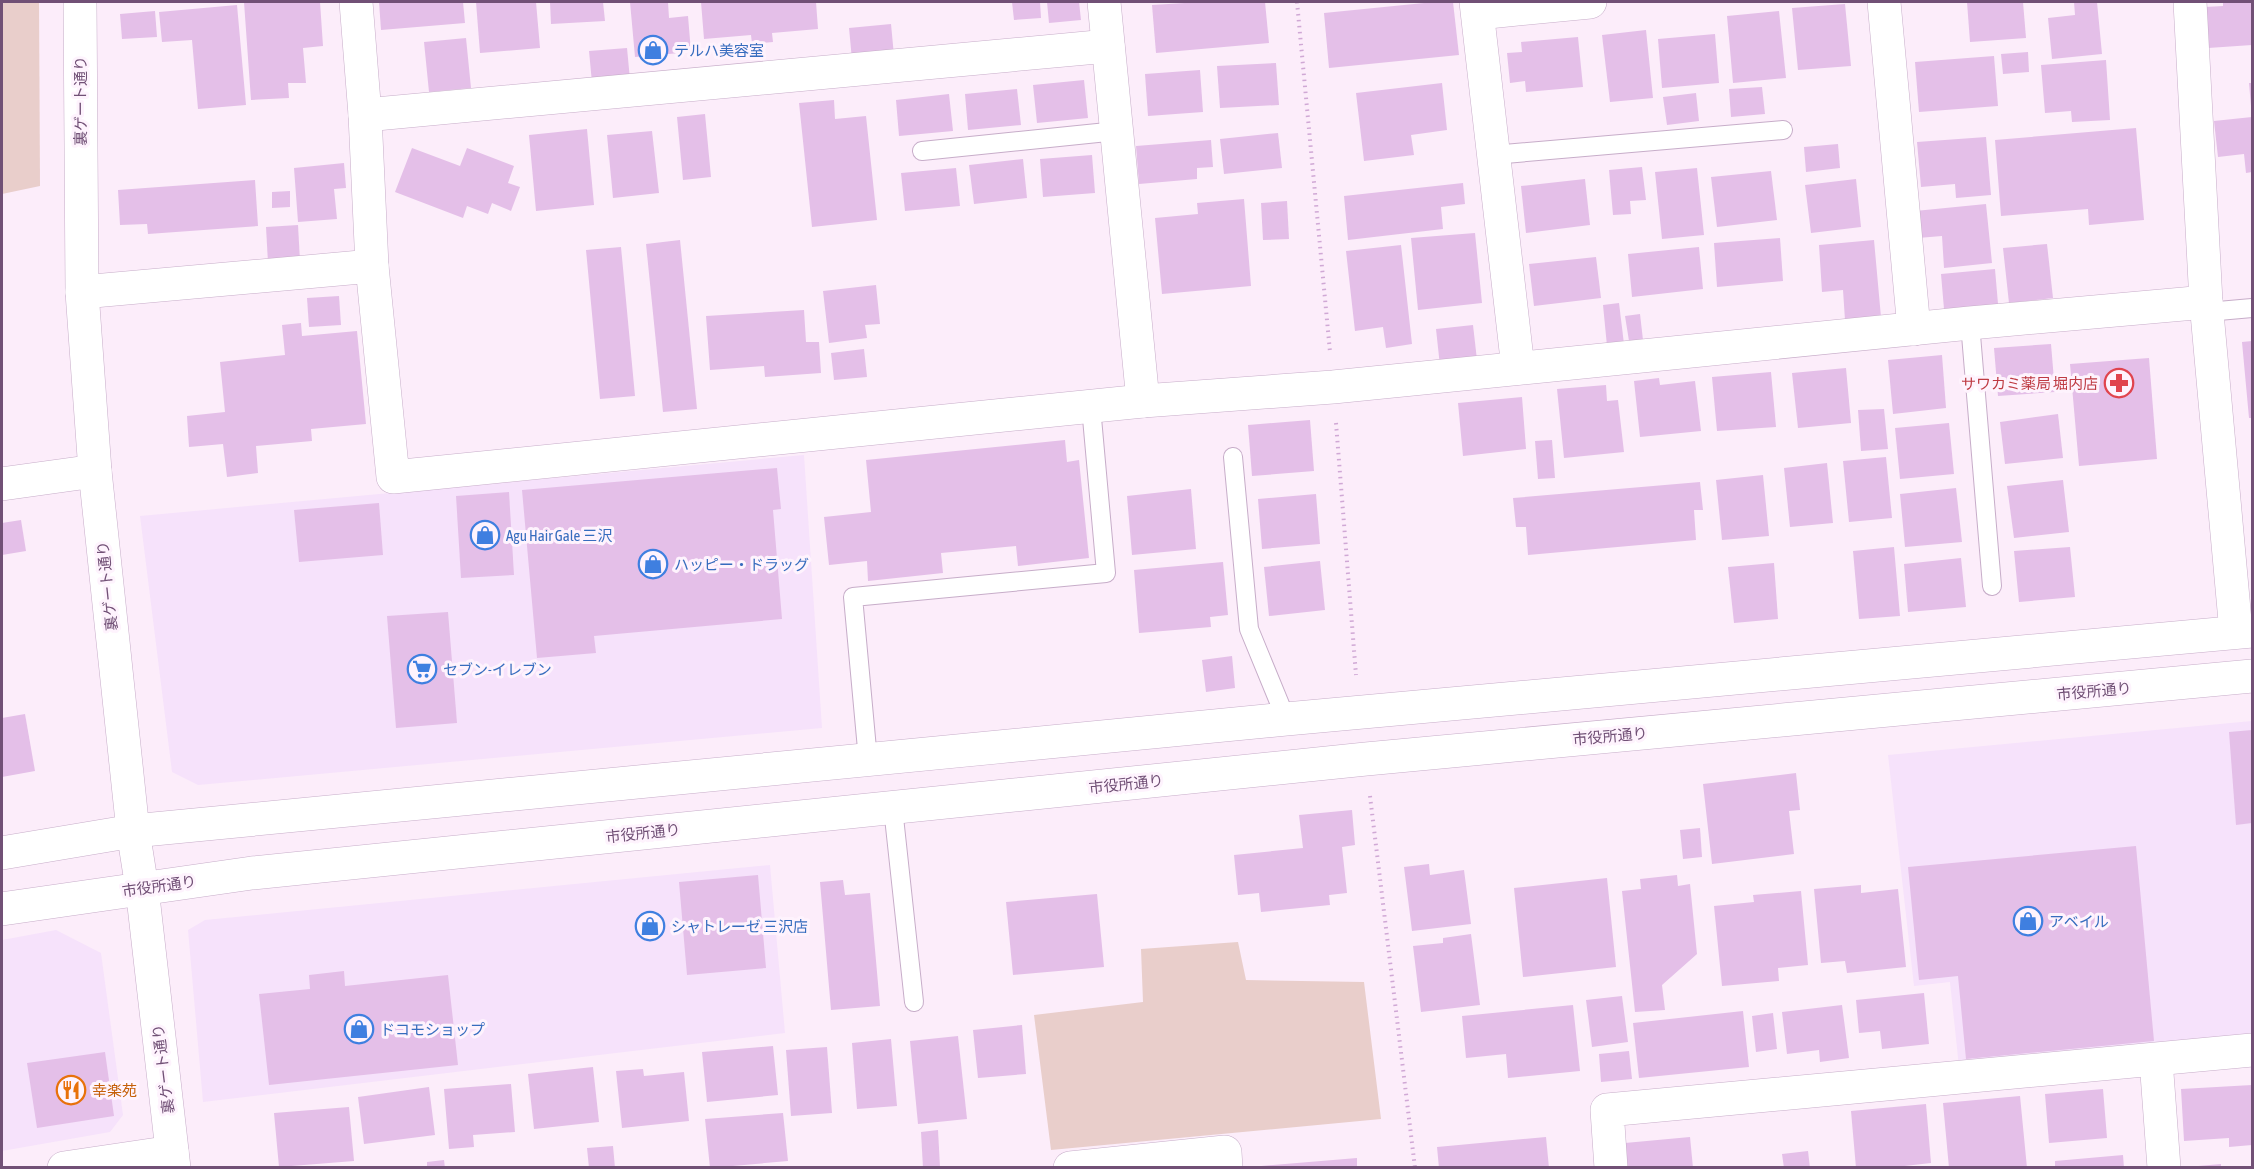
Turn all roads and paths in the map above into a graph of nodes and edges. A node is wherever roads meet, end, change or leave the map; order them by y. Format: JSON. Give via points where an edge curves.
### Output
{"nodes":[{"id":1,"x":80,"y":2,"type":"edge"},
{"id":2,"x":356,"y":2,"type":"edge"},
{"id":3,"x":1104,"y":2,"type":"edge"},
{"id":4,"x":1298,"y":2,"type":"edge"},
{"id":5,"x":1590,"y":2,"type":"edge"},
{"id":6,"x":1884,"y":2,"type":"edge"},
{"id":7,"x":2190,"y":2,"type":"edge"},
{"id":8,"x":1477,"y":7,"type":"edge"},
{"id":9,"x":1108,"y":46,"type":"junction"},
{"id":10,"x":365,"y":115,"type":"junction"},
{"id":11,"x":1783,"y":130,"type":"dead end"},
{"id":12,"x":1117,"y":131,"type":"junction"},
{"id":13,"x":922,"y":151,"type":"dead end"},
{"id":14,"x":1493,"y":155,"type":"junction"},
{"id":15,"x":372,"y":266,"type":"junction"},
{"id":16,"x":82,"y":292,"type":"junction"},
{"id":17,"x":2207,"y":307,"type":"junction"},
{"id":18,"x":2253,"y":308,"type":"edge"},
{"id":19,"x":1970,"y":323,"type":"junction"},
{"id":20,"x":1914,"y":329,"type":"junction"},
{"id":21,"x":1518,"y":368,"type":"junction"},
{"id":22,"x":1333,"y":387,"type":"junction"},
{"id":23,"x":1143,"y":401,"type":"junction"},
{"id":24,"x":1091,"y":407,"type":"junction"},
{"id":25,"x":1233,"y":457,"type":"dead end"},
{"id":26,"x":95,"y":471,"type":"junction"},
{"id":27,"x":2,"y":484,"type":"edge"},
{"id":28,"x":1992,"y":586,"type":"dead end"},
{"id":29,"x":2244,"y":632,"type":"edge"},
{"id":30,"x":2253,"y":676,"type":"edge"},
{"id":31,"x":1286,"y":719,"type":"junction"},
{"id":32,"x":868,"y":760,"type":"junction"},
{"id":33,"x":893,"y":808,"type":"junction"},
{"id":34,"x":133,"y":831,"type":"junction"},
{"id":35,"x":2,"y":853,"type":"edge"},
{"id":36,"x":142,"y":888,"type":"junction"},
{"id":37,"x":2,"y":909,"type":"edge"},
{"id":38,"x":914,"y":1002,"type":"dead end"},
{"id":39,"x":2253,"y":1050,"type":"edge"},
{"id":40,"x":2156,"y":1060,"type":"junction"},
{"id":41,"x":173,"y":1160,"type":"edge"},
{"id":42,"x":64,"y":1167,"type":"edge"},
{"id":43,"x":1070,"y":1167,"type":"edge"},
{"id":44,"x":1226,"y":1167,"type":"edge"},
{"id":45,"x":1611,"y":1167,"type":"edge"},
{"id":46,"x":2164,"y":1167,"type":"edge"}],
"edges":[{"from":1,"to":16,"type":"street","name":"裏ゲート通り"},
{"from":2,"to":10,"type":"street"},
{"from":3,"to":9,"type":"street"},
{"from":4,"to":22,"type":"path"},
{"from":5,"to":8,"type":"street"},
{"from":6,"to":20,"type":"street"},
{"from":7,"to":17,"type":"street"},
{"from":8,"to":14,"type":"street"},
{"from":9,"to":10,"type":"street"},
{"from":9,"to":12,"type":"street"},
{"from":10,"to":15,"type":"street"},
{"from":11,"to":14,"type":"lane"},
{"from":12,"to":13,"type":"lane"},
{"from":12,"to":23,"type":"street"},
{"from":14,"to":21,"type":"street"},
{"from":15,"to":16,"type":"street"},
{"from":15,"to":24,"type":"street","via":[[393,477]]},
{"from":16,"to":26,"type":"street","name":"裏ゲート通り"},
{"from":17,"to":18,"type":"lane"},
{"from":17,"to":19,"type":"street"},
{"from":17,"to":29,"type":"street"},
{"from":19,"to":20,"type":"street"},
{"from":19,"to":28,"type":"lane"},
{"from":20,"to":21,"type":"street"},
{"from":21,"to":22,"type":"street"},
{"from":22,"to":23,"type":"street"},
{"from":23,"to":24,"type":"street"},
{"from":24,"to":32,"type":"lane","via":[[1106,573],[853,597]]},
{"from":25,"to":31,"type":"lane","via":[[1249,629]]},
{"from":26,"to":27,"type":"street"},
{"from":26,"to":34,"type":"street","name":"裏ゲート通り"},
{"from":29,"to":31,"type":"street"},
{"from":30,"to":33,"type":"street","name":"市役所通り","via":[[1366,759]]},
{"from":31,"to":32,"type":"street"},
{"from":32,"to":34,"type":"street"},
{"from":33,"to":36,"type":"street","name":"市役所通り","via":[[252,873]]},
{"from":33,"to":38,"type":"lane"},
{"from":34,"to":35,"type":"street"},
{"from":34,"to":36,"type":"street","name":"裏ゲート通り"},
{"from":36,"to":37,"type":"street","name":"市役所通り"},
{"from":36,"to":41,"type":"street","name":"裏ゲート通り"},
{"from":39,"to":40,"type":"street"},
{"from":40,"to":45,"type":"street","via":[[1606,1110]]},
{"from":40,"to":46,"type":"street"},
{"from":41,"to":42,"type":"street"},
{"from":43,"to":44,"type":"street","via":[[1225,1152]]}]}
